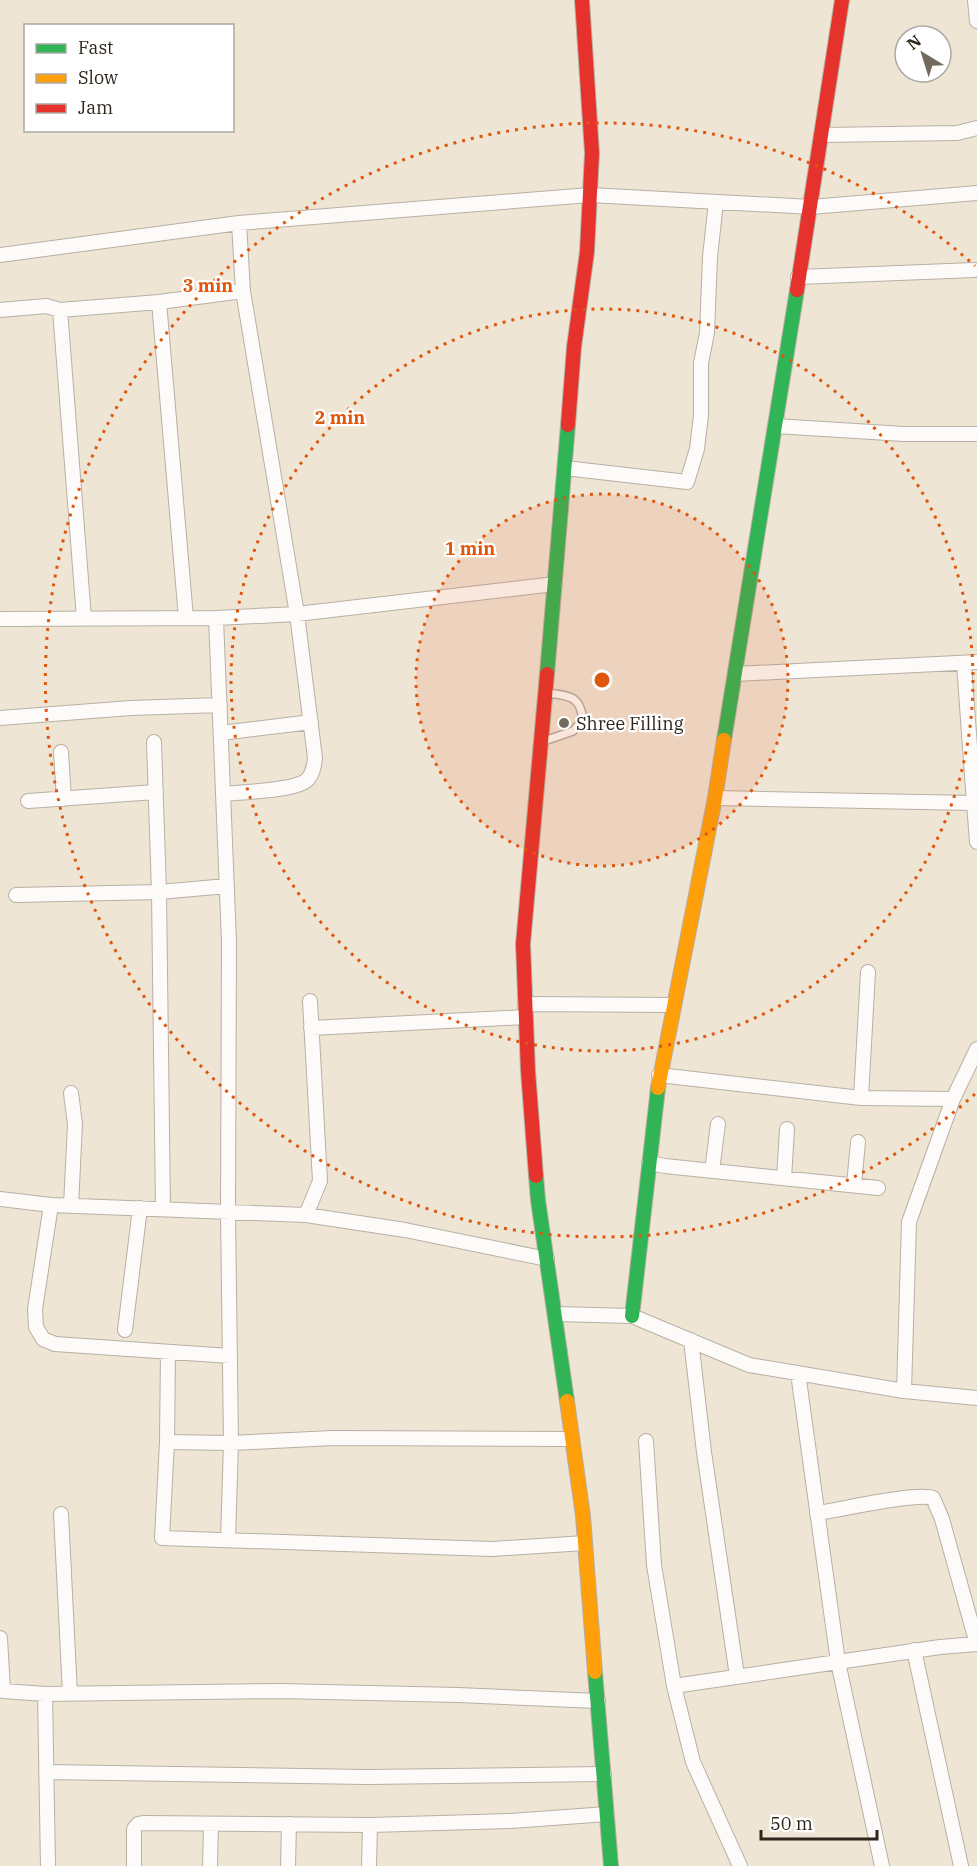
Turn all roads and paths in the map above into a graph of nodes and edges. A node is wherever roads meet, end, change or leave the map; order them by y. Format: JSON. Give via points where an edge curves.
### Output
{"nodes":[{"id":1,"x":582,"y":0,"type":"edge"},
{"id":2,"x":842,"y":0,"type":"edge"},
{"id":3,"x":975,"y":0,"type":"edge"},
{"id":4,"x":977,"y":21,"type":"edge"},
{"id":5,"x":977,"y":128,"type":"edge"},
{"id":6,"x":822,"y":135,"type":"junction"},
{"id":7,"x":977,"y":193,"type":"edge"},
{"id":8,"x":590,"y":195,"type":"junction"},
{"id":9,"x":716,"y":202,"type":"junction"},
{"id":10,"x":811,"y":207,"type":"junction"},
{"id":11,"x":239,"y":223,"type":"junction"},
{"id":12,"x":0,"y":255,"type":"edge"},
{"id":13,"x":974,"y":270,"type":"dead end"},
{"id":14,"x":798,"y":278,"type":"junction"},
{"id":15,"x":243,"y":291,"type":"junction"},
{"id":16,"x":159,"y":302,"type":"junction"},
{"id":17,"x":0,"y":310,"type":"edge"},
{"id":18,"x":60,"y":310,"type":"junction"},
{"id":19,"x":775,"y":426,"type":"junction"},
{"id":20,"x":977,"y":434,"type":"edge"},
{"id":21,"x":565,"y":468,"type":"junction"},
{"id":22,"x":555,"y":584,"type":"junction"},
{"id":23,"x":297,"y":614,"type":"junction"},
{"id":24,"x":84,"y":618,"type":"junction"},
{"id":25,"x":186,"y":618,"type":"junction"},
{"id":26,"x":216,"y":618,"type":"junction"},
{"id":27,"x":0,"y":619,"type":"edge"},
{"id":28,"x":970,"y":663,"type":"edge"},
{"id":29,"x":735,"y":674,"type":"junction"},
{"id":30,"x":545,"y":692,"type":"junction"},
{"id":31,"x":220,"y":705,"type":"junction"},
{"id":32,"x":0,"y":718,"type":"edge"},
{"id":33,"x":311,"y":722,"type":"junction"},
{"id":34,"x":221,"y":734,"type":"junction"},
{"id":35,"x":154,"y":742,"type":"dead end"},
{"id":36,"x":541,"y":742,"type":"junction"},
{"id":37,"x":61,"y":752,"type":"dead end"},
{"id":38,"x":156,"y":792,"type":"junction"},
{"id":39,"x":223,"y":794,"type":"junction"},
{"id":40,"x":715,"y":798,"type":"junction"},
{"id":41,"x":64,"y":799,"type":"junction"},
{"id":42,"x":28,"y":801,"type":"dead end"},
{"id":43,"x":975,"y":803,"type":"edge"},
{"id":44,"x":977,"y":842,"type":"edge"},
{"id":45,"x":227,"y":886,"type":"junction"},
{"id":46,"x":159,"y":892,"type":"junction"},
{"id":47,"x":16,"y":895,"type":"dead end"},
{"id":48,"x":868,"y":972,"type":"dead end"},
{"id":49,"x":310,"y":1001,"type":"dead end"},
{"id":50,"x":673,"y":1005,"type":"junction"},
{"id":51,"x":525,"y":1010,"type":"junction"},
{"id":52,"x":311,"y":1028,"type":"junction"},
{"id":53,"x":977,"y":1049,"type":"edge"},
{"id":54,"x":659,"y":1075,"type":"junction"},
{"id":55,"x":71,"y":1093,"type":"dead end"},
{"id":56,"x":861,"y":1098,"type":"junction"},
{"id":57,"x":953,"y":1099,"type":"junction"},
{"id":58,"x":718,"y":1124,"type":"dead end"},
{"id":59,"x":787,"y":1129,"type":"dead end"},
{"id":60,"x":858,"y":1142,"type":"dead end"},
{"id":61,"x":649,"y":1162,"type":"junction"},
{"id":62,"x":712,"y":1171,"type":"junction"},
{"id":63,"x":784,"y":1178,"type":"junction"},
{"id":64,"x":854,"y":1185,"type":"junction"},
{"id":65,"x":878,"y":1188,"type":"dead end"},
{"id":66,"x":0,"y":1199,"type":"edge"},
{"id":67,"x":51,"y":1205,"type":"junction"},
{"id":68,"x":71,"y":1206,"type":"junction"},
{"id":69,"x":140,"y":1208,"type":"junction"},
{"id":70,"x":163,"y":1209,"type":"junction"},
{"id":71,"x":228,"y":1212,"type":"junction"},
{"id":72,"x":306,"y":1215,"type":"junction"},
{"id":73,"x":547,"y":1259,"type":"junction"},
{"id":74,"x":555,"y":1314,"type":"junction"},
{"id":75,"x":632,"y":1316,"type":"junction"},
{"id":76,"x":125,"y":1330,"type":"dead end"},
{"id":77,"x":691,"y":1340,"type":"junction"},
{"id":78,"x":168,"y":1352,"type":"junction"},
{"id":79,"x":230,"y":1356,"type":"junction"},
{"id":80,"x":798,"y":1373,"type":"junction"},
{"id":81,"x":904,"y":1390,"type":"junction"},
{"id":82,"x":977,"y":1398,"type":"edge"},
{"id":83,"x":572,"y":1440,"type":"junction"},
{"id":84,"x":646,"y":1441,"type":"dead end"},
{"id":85,"x":167,"y":1442,"type":"junction"},
{"id":86,"x":231,"y":1443,"type":"junction"},
{"id":87,"x":61,"y":1514,"type":"dead end"},
{"id":88,"x":817,"y":1514,"type":"junction"},
{"id":89,"x":228,"y":1540,"type":"junction"},
{"id":90,"x":585,"y":1543,"type":"junction"},
{"id":91,"x":0,"y":1638,"type":"edge"},
{"id":92,"x":977,"y":1644,"type":"edge"},
{"id":93,"x":914,"y":1650,"type":"junction"},
{"id":94,"x":838,"y":1662,"type":"junction"},
{"id":95,"x":737,"y":1677,"type":"junction"},
{"id":96,"x":674,"y":1686,"type":"junction"},
{"id":97,"x":45,"y":1694,"type":"junction"},
{"id":98,"x":70,"y":1694,"type":"junction"},
{"id":99,"x":598,"y":1701,"type":"junction"},
{"id":100,"x":46,"y":1772,"type":"junction"},
{"id":101,"x":604,"y":1774,"type":"junction"},
{"id":102,"x":607,"y":1814,"type":"junction"},
{"id":103,"x":211,"y":1824,"type":"junction"},
{"id":104,"x":289,"y":1824,"type":"junction"},
{"id":105,"x":370,"y":1826,"type":"junction"},
{"id":106,"x":48,"y":1866,"type":"edge"},
{"id":107,"x":134,"y":1866,"type":"edge"},
{"id":108,"x":210,"y":1866,"type":"edge"},
{"id":109,"x":288,"y":1866,"type":"edge"},
{"id":110,"x":369,"y":1866,"type":"edge"},
{"id":111,"x":611,"y":1866,"type":"edge"},
{"id":112,"x":740,"y":1866,"type":"edge"},
{"id":113,"x":882,"y":1866,"type":"edge"},
{"id":114,"x":961,"y":1866,"type":"edge"}],
"edges":[{"from":1,"to":8,"type":"street","via":[[592,153]]},
{"from":2,"to":6,"type":"street"},
{"from":3,"to":4,"type":"street"},
{"from":5,"to":6,"type":"street","via":[[957,133]]},
{"from":6,"to":10,"type":"street"},
{"from":7,"to":10,"type":"street"},
{"from":8,"to":9,"type":"street"},
{"from":8,"to":11,"type":"street"},
{"from":8,"to":21,"type":"street"},
{"from":9,"to":10,"type":"street"},
{"from":9,"to":21,"type":"street","via":[[707,333],[701,363],[701,415],[697,449],[687,482]]},
{"from":10,"to":14,"type":"street"},
{"from":11,"to":12,"type":"street"},
{"from":11,"to":15,"type":"street"},
{"from":13,"to":14,"type":"street"},
{"from":14,"to":19,"type":"street"},
{"from":15,"to":16,"type":"street"},
{"from":15,"to":23,"type":"street"},
{"from":16,"to":18,"type":"street"},
{"from":16,"to":25,"type":"street"},
{"from":17,"to":18,"type":"street","via":[[46,306]]},
{"from":18,"to":24,"type":"street"},
{"from":19,"to":20,"type":"street"},
{"from":19,"to":29,"type":"street"},
{"from":21,"to":22,"type":"street"},
{"from":22,"to":23,"type":"street"},
{"from":22,"to":30,"type":"street"},
{"from":23,"to":26,"type":"street"},
{"from":23,"to":33,"type":"street"},
{"from":24,"to":25,"type":"street"},
{"from":24,"to":27,"type":"street"},
{"from":25,"to":26,"type":"street"},
{"from":26,"to":31,"type":"street"},
{"from":28,"to":29,"type":"street"},
{"from":28,"to":43,"type":"street"},
{"from":29,"to":40,"type":"street"},
{"from":30,"to":36,"type":"street"},
{"from":30,"to":36,"type":"lane","via":[[572,696],[582,707],[583,720],[573,731]]},
{"from":31,"to":32,"type":"street"},
{"from":31,"to":34,"type":"street"},
{"from":33,"to":34,"type":"street"},
{"from":33,"to":39,"type":"street","via":[[315,759],[307,780],[295,787]]},
{"from":34,"to":39,"type":"street"},
{"from":35,"to":38,"type":"street"},
{"from":36,"to":51,"type":"street","via":[[523,944]]},
{"from":37,"to":41,"type":"street"},
{"from":38,"to":41,"type":"street"},
{"from":38,"to":46,"type":"street"},
{"from":39,"to":45,"type":"street"},
{"from":40,"to":43,"type":"street"},
{"from":40,"to":50,"type":"street"},
{"from":41,"to":42,"type":"street"},
{"from":43,"to":44,"type":"street"},
{"from":45,"to":46,"type":"street"},
{"from":45,"to":71,"type":"street"},
{"from":46,"to":47,"type":"street"},
{"from":46,"to":70,"type":"street"},
{"from":48,"to":56,"type":"street"},
{"from":49,"to":52,"type":"street"},
{"from":50,"to":51,"type":"street"},
{"from":50,"to":54,"type":"street"},
{"from":51,"to":52,"type":"street"},
{"from":51,"to":73,"type":"street","via":[[538,1200]]},
{"from":52,"to":72,"type":"street","via":[[320,1181]]},
{"from":53,"to":57,"type":"street"},
{"from":54,"to":56,"type":"street"},
{"from":54,"to":61,"type":"street"},
{"from":55,"to":68,"type":"street","via":[[75,1124]]},
{"from":56,"to":57,"type":"street"},
{"from":57,"to":81,"type":"street","via":[[909,1222]]},
{"from":58,"to":62,"type":"street"},
{"from":59,"to":63,"type":"street"},
{"from":60,"to":64,"type":"street"},
{"from":61,"to":62,"type":"street"},
{"from":61,"to":75,"type":"street"},
{"from":62,"to":63,"type":"street"},
{"from":63,"to":64,"type":"street"},
{"from":64,"to":65,"type":"street"},
{"from":66,"to":67,"type":"street"},
{"from":67,"to":68,"type":"street"},
{"from":67,"to":78,"type":"street","via":[[35,1309],[36,1327],[43,1339],[55,1344]]},
{"from":68,"to":69,"type":"street"},
{"from":69,"to":70,"type":"street"},
{"from":69,"to":76,"type":"street"},
{"from":70,"to":71,"type":"street"},
{"from":71,"to":72,"type":"street"},
{"from":71,"to":79,"type":"street"},
{"from":72,"to":73,"type":"street","via":[[405,1230]]},
{"from":73,"to":74,"type":"street"},
{"from":74,"to":75,"type":"street"},
{"from":74,"to":83,"type":"street"},
{"from":75,"to":77,"type":"street"},
{"from":77,"to":80,"type":"street","via":[[749,1365]]},
{"from":77,"to":95,"type":"street"},
{"from":78,"to":79,"type":"street"},
{"from":78,"to":85,"type":"street"},
{"from":79,"to":86,"type":"street"},
{"from":80,"to":81,"type":"street"},
{"from":80,"to":88,"type":"street"},
{"from":81,"to":82,"type":"street"},
{"from":83,"to":86,"type":"street","via":[[333,1438]]},
{"from":83,"to":90,"type":"street"},
{"from":84,"to":96,"type":"street","via":[[654,1565]]},
{"from":85,"to":86,"type":"street"},
{"from":85,"to":89,"type":"street","via":[[162,1538]]},
{"from":86,"to":89,"type":"street"},
{"from":87,"to":98,"type":"street"},
{"from":88,"to":92,"type":"street","via":[[909,1497],[933,1498]]},
{"from":88,"to":94,"type":"street"},
{"from":89,"to":90,"type":"street","via":[[492,1549]]},
{"from":90,"to":99,"type":"street"},
{"from":91,"to":97,"type":"street","via":[[3,1690]]},
{"from":92,"to":93,"type":"street"},
{"from":93,"to":94,"type":"street"},
{"from":93,"to":114,"type":"street"},
{"from":94,"to":95,"type":"street"},
{"from":94,"to":113,"type":"street"},
{"from":95,"to":96,"type":"street"},
{"from":96,"to":112,"type":"street","via":[[693,1762]]},
{"from":97,"to":98,"type":"street"},
{"from":97,"to":100,"type":"street"},
{"from":98,"to":99,"type":"street","via":[[292,1691]]},
{"from":99,"to":101,"type":"street"},
{"from":100,"to":101,"type":"street","via":[[367,1778]]},
{"from":100,"to":106,"type":"street"},
{"from":101,"to":102,"type":"street"},
{"from":102,"to":105,"type":"street"},
{"from":102,"to":111,"type":"street"},
{"from":103,"to":104,"type":"street"},
{"from":103,"to":107,"type":"street","via":[[138,1824],[134,1829]]},
{"from":103,"to":108,"type":"street"},
{"from":104,"to":105,"type":"street"},
{"from":104,"to":109,"type":"street"},
{"from":105,"to":110,"type":"street"}]}
